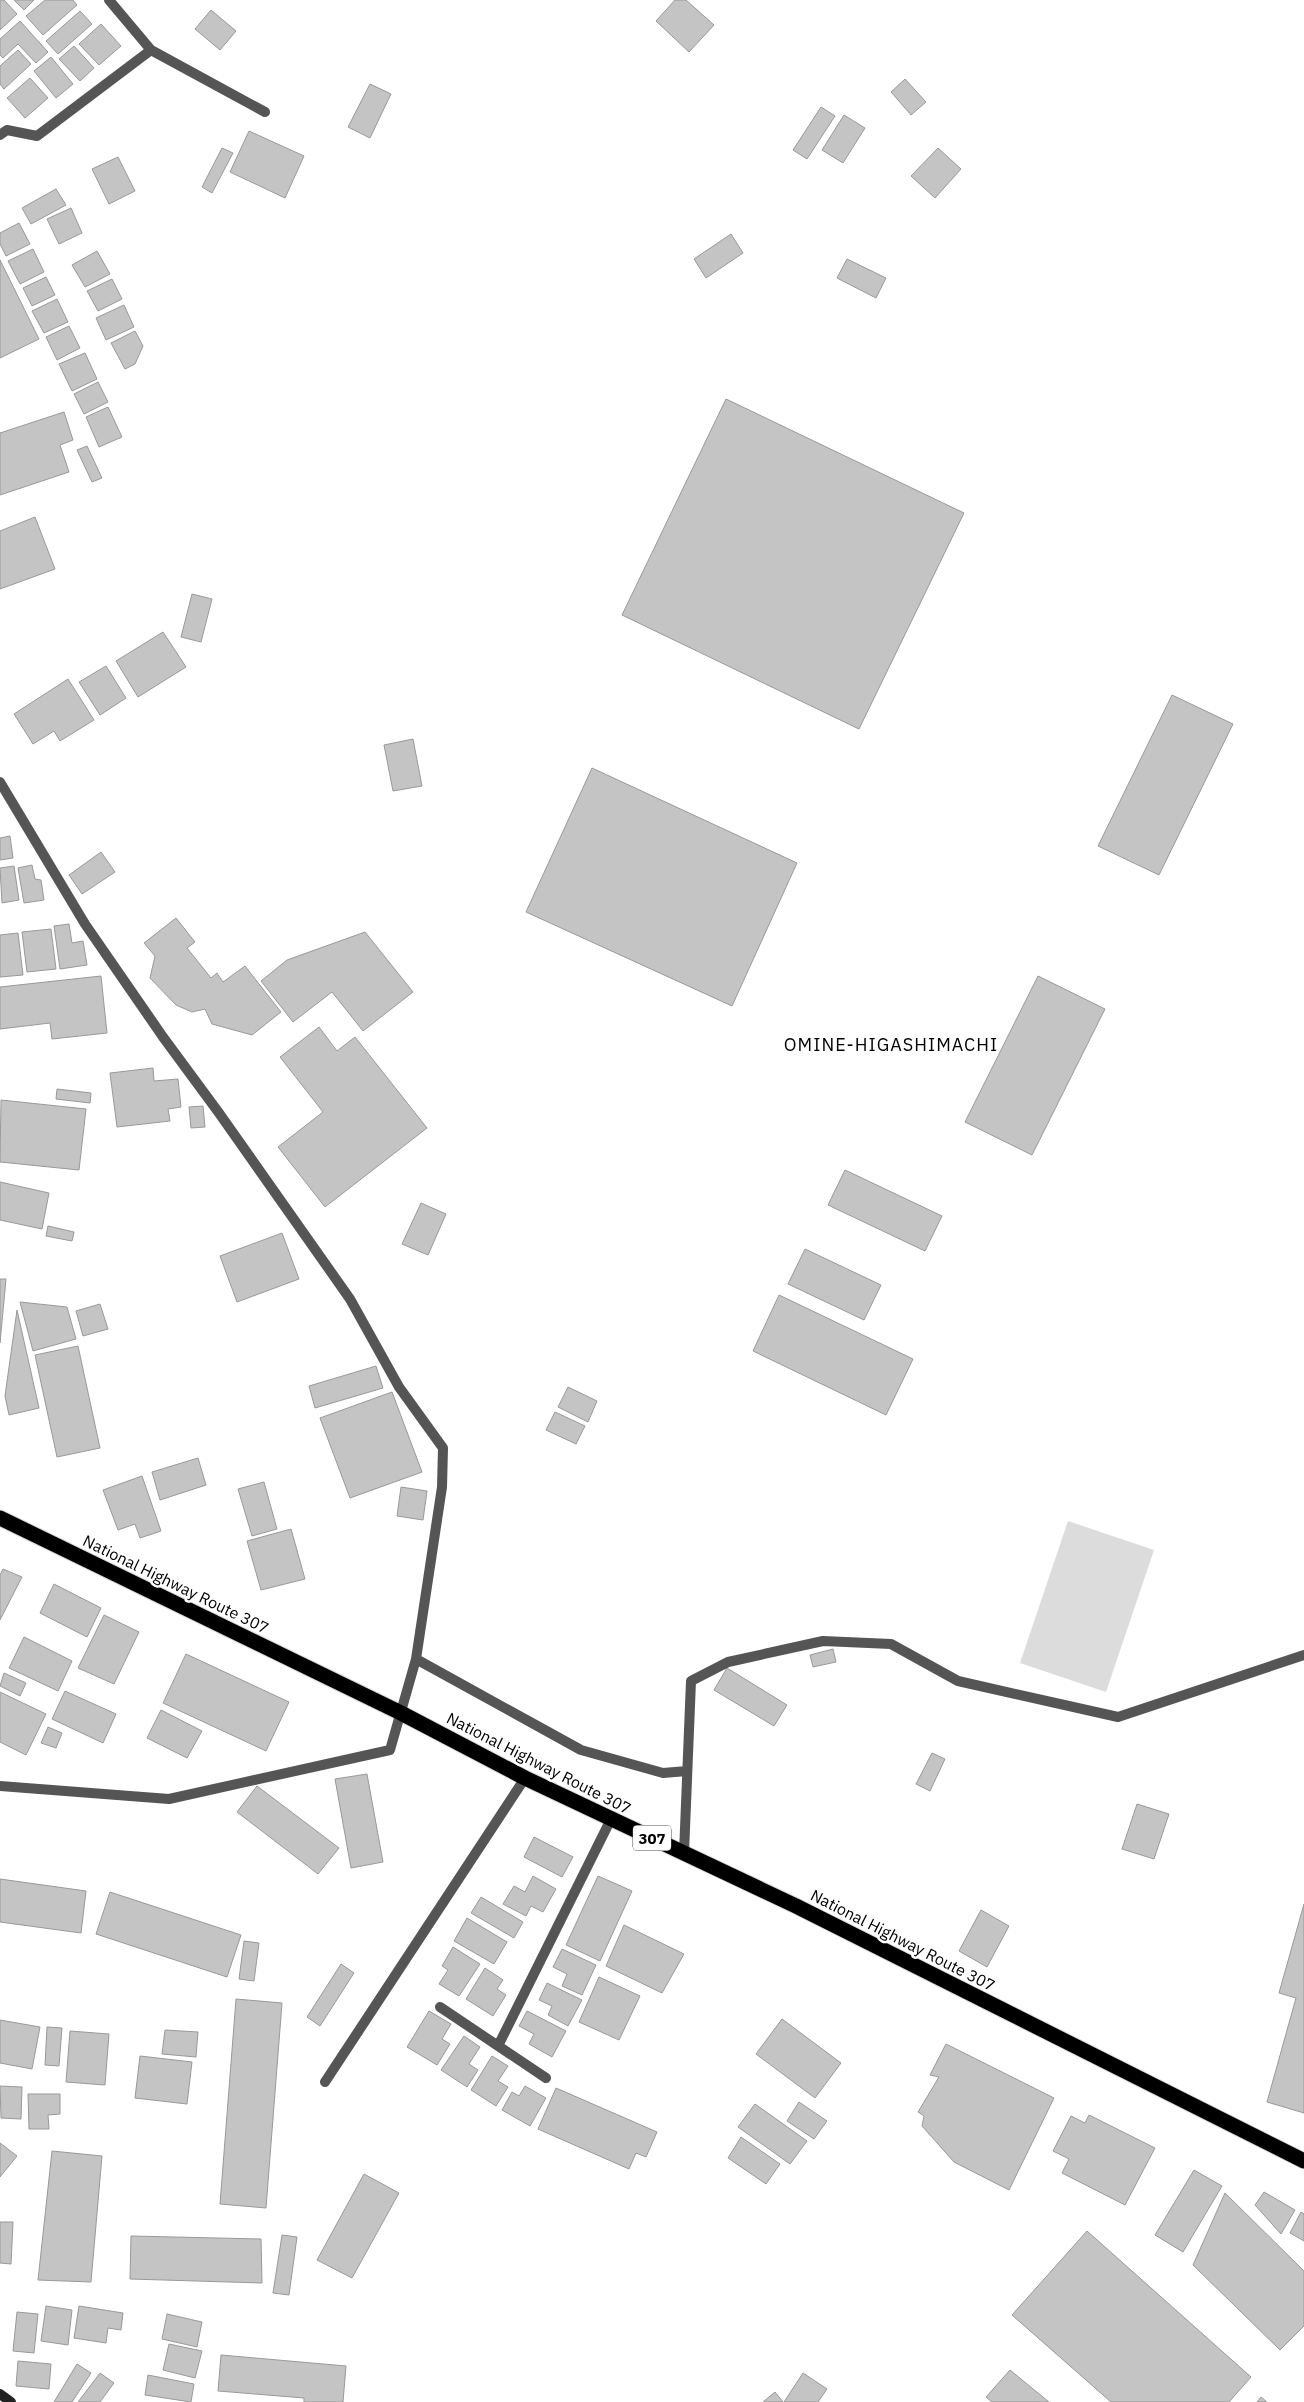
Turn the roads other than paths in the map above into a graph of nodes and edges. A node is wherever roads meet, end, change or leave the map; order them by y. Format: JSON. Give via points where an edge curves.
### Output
{"nodes":[{"id":1,"x":110,"y":0,"type":"edge"},
{"id":2,"x":151,"y":50,"type":"junction"},
{"id":3,"x":265,"y":112,"type":"dead end"},
{"id":4,"x":0,"y":136,"type":"edge"},
{"id":5,"x":0,"y":782,"type":"edge"},
{"id":6,"x":0,"y":1518,"type":"edge"},
{"id":7,"x":1304,"y":1656,"type":"edge"},
{"id":8,"x":416,"y":1659,"type":"junction"},
{"id":9,"x":402,"y":1713,"type":"junction"},
{"id":10,"x":687,"y":1771,"type":"junction"},
{"id":11,"x":525,"y":1778,"type":"junction"},
{"id":12,"x":0,"y":1786,"type":"edge"},
{"id":13,"x":611,"y":1819,"type":"junction"},
{"id":14,"x":684,"y":1853,"type":"junction"},
{"id":15,"x":440,"y":2007,"type":"dead end"},
{"id":16,"x":498,"y":2046,"type":"junction"},
{"id":17,"x":546,"y":2078,"type":"dead end"},
{"id":18,"x":326,"y":2082,"type":"dead end"},
{"id":19,"x":1304,"y":2161,"type":"edge"},
{"id":20,"x":0,"y":2394,"type":"edge"},
{"id":21,"x":12,"y":2402,"type":"edge"}],
"edges":[{"from":1,"to":2,"type":"street"},
{"from":2,"to":3,"type":"street"},
{"from":2,"to":4,"type":"street","via":[[37,136],[7,130]]},
{"from":5,"to":8,"type":"street","via":[[85,924],[350,1299],[399,1387],[443,1448],[442,1487]]},
{"from":6,"to":9,"type":"highway","name":"National Highway Route 307","number":"307"},
{"from":7,"to":10,"type":"street","via":[[1118,1717],[958,1681],[891,1644],[823,1641],[780,1649],[728,1662],[691,1681]]},
{"from":8,"to":9,"type":"street"},
{"from":8,"to":10,"type":"street","via":[[581,1750],[663,1773]]},
{"from":9,"to":11,"type":"highway","name":"National Highway Route 307","number":"307"},
{"from":9,"to":12,"type":"street","via":[[390,1750],[169,1799]]},
{"from":10,"to":14,"type":"street"},
{"from":11,"to":13,"type":"highway","name":"National Highway Route 307","number":"307"},
{"from":11,"to":18,"type":"street"},
{"from":13,"to":14,"type":"highway","name":"National Highway Route 307","number":"307"},
{"from":13,"to":16,"type":"street"},
{"from":14,"to":19,"type":"highway","name":"National Highway Route 307","number":"307"},
{"from":15,"to":16,"type":"street"},
{"from":16,"to":17,"type":"street"},
{"from":20,"to":21,"type":"street"}]}
